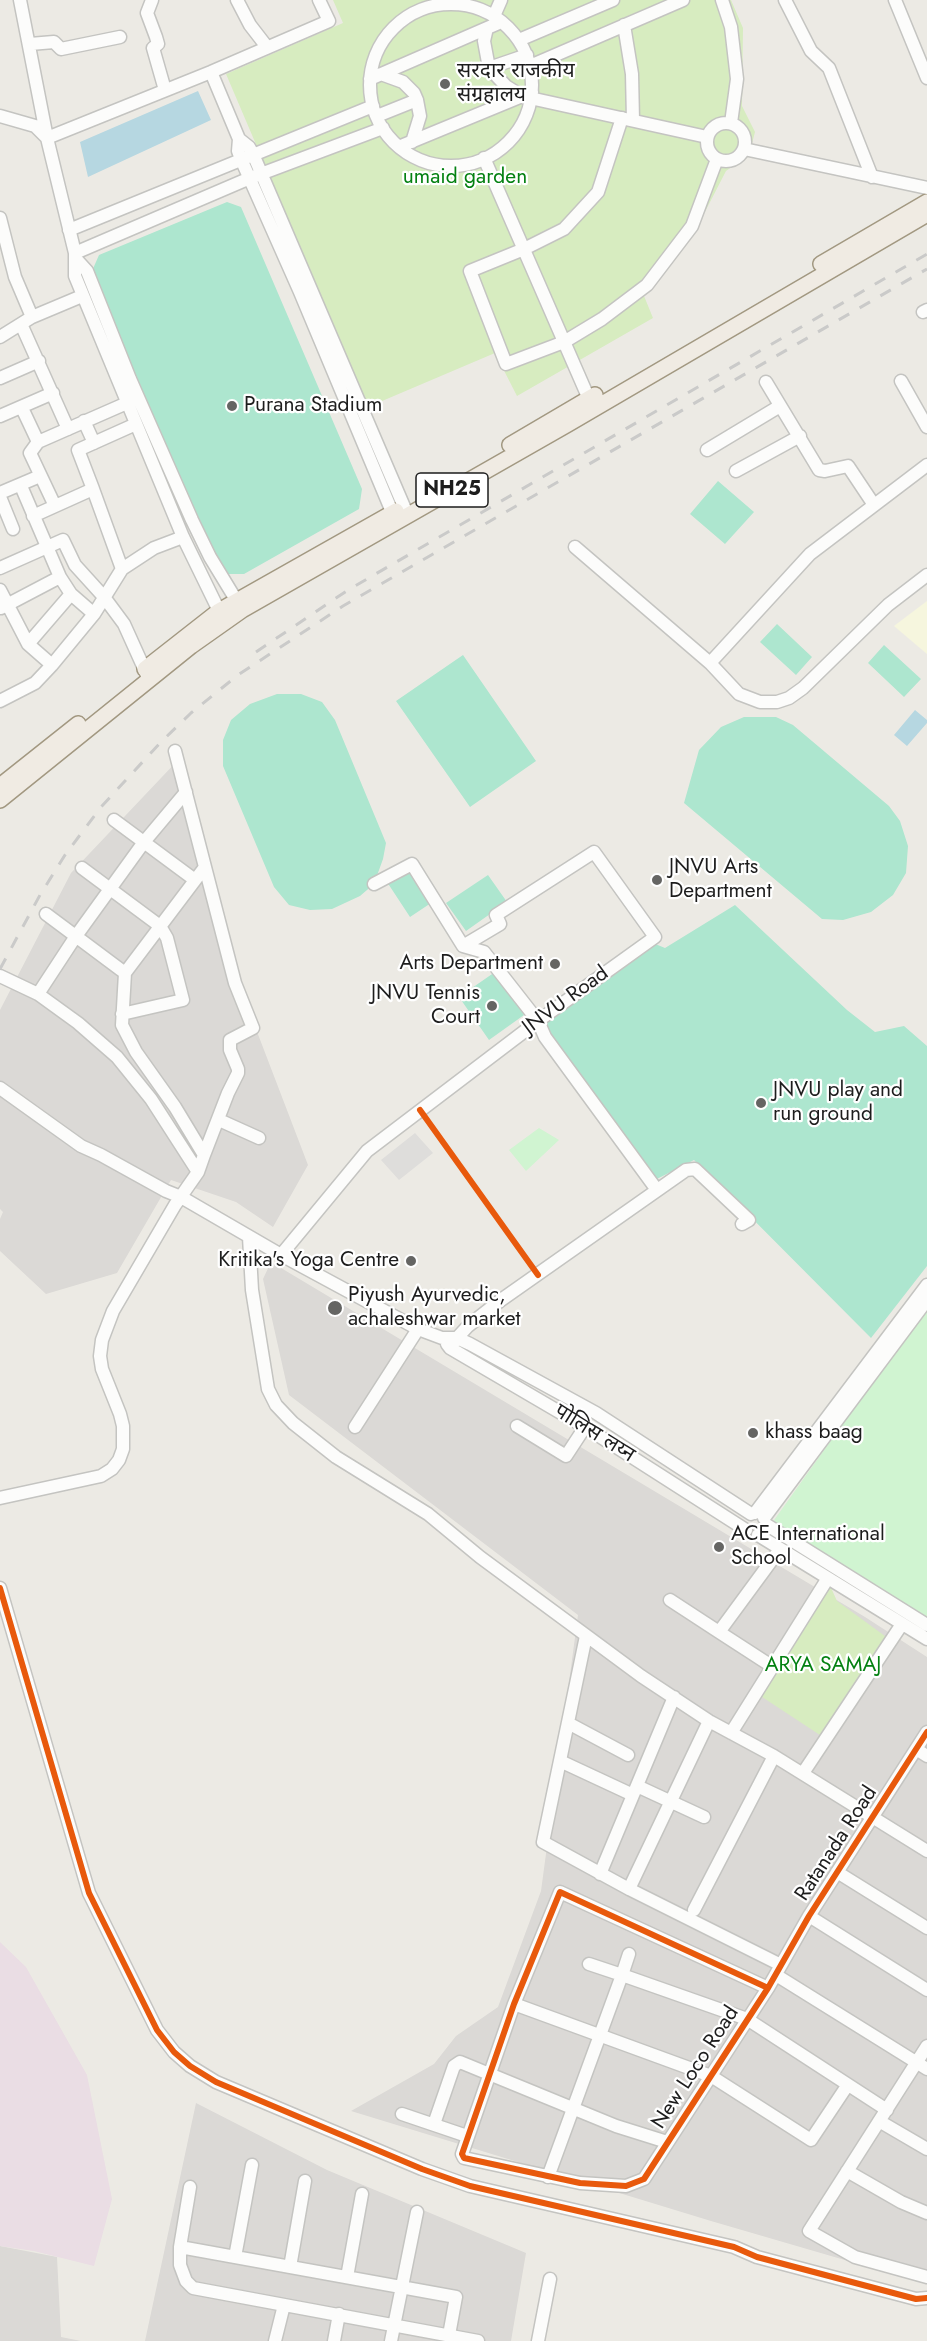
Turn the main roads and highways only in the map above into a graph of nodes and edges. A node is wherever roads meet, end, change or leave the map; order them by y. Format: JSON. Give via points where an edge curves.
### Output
{"nodes":[{"id":1,"x":927,"y":202,"type":"edge"},
{"id":2,"x":927,"y":214,"type":"edge"},
{"id":3,"x":400,"y":515,"type":"junction"},
{"id":4,"x":147,"y":674,"type":"junction"},
{"id":5,"x":0,"y":786,"type":"edge"},
{"id":6,"x":0,"y":800,"type":"edge"}],
"edges":[{"from":1,"to":3,"type":"main road","number":"NH25","via":[[589,399]]},
{"from":2,"to":3,"type":"main road","number":"NH25"},
{"from":3,"to":4,"type":"main road","number":"NH25","via":[[222,616]]},
{"from":4,"to":5,"type":"main road","number":"NH25"},
{"from":4,"to":6,"type":"main road","number":"NH25"}]}
